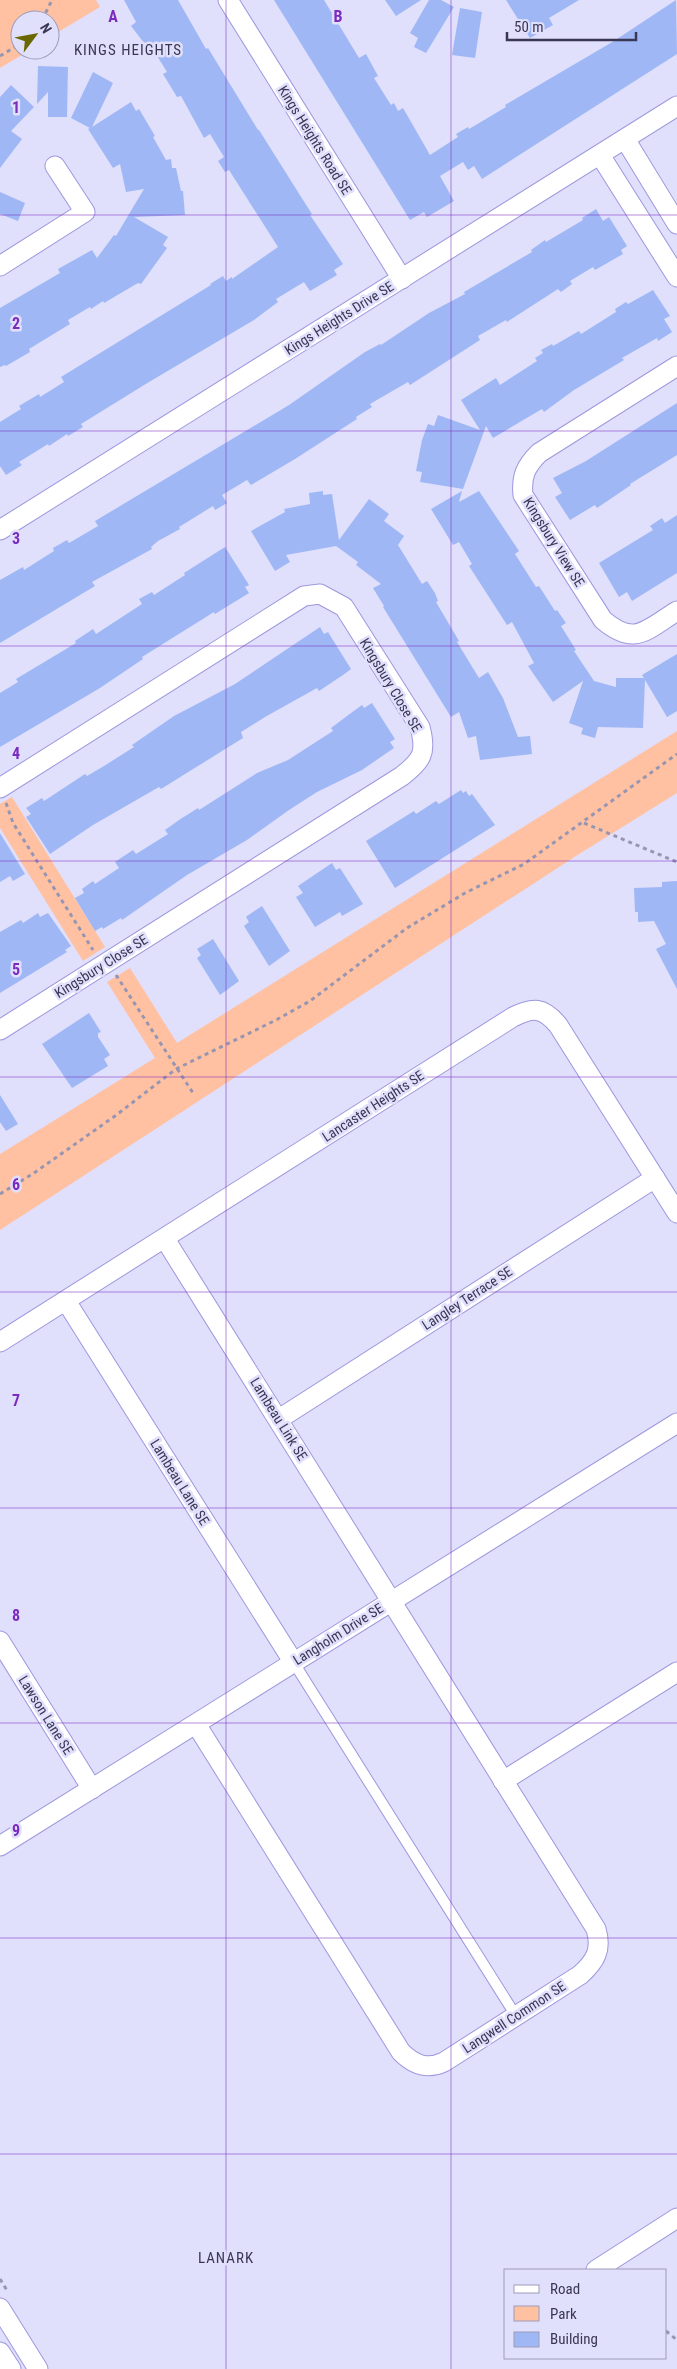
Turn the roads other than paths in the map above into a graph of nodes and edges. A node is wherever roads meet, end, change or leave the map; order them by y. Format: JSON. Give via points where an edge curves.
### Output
{"nodes":[{"id":1,"x":228,"y":0,"type":"edge"},
{"id":2,"x":677,"y":106,"type":"edge"},
{"id":3,"x":625,"y":139,"type":"junction"},
{"id":4,"x":600,"y":154,"type":"junction"},
{"id":5,"x":55,"y":166,"type":"dead end"},
{"id":6,"x":677,"y":224,"type":"edge"},
{"id":7,"x":0,"y":266,"type":"edge"},
{"id":8,"x":677,"y":277,"type":"edge"},
{"id":9,"x":402,"y":279,"type":"junction"},
{"id":10,"x":677,"y":366,"type":"edge"},
{"id":11,"x":0,"y":530,"type":"edge"},
{"id":12,"x":677,"y":612,"type":"edge"},
{"id":13,"x":0,"y":788,"type":"edge"},
{"id":14,"x":0,"y":1030,"type":"edge"},
{"id":15,"x":655,"y":1178,"type":"junction"},
{"id":16,"x":677,"y":1213,"type":"edge"},
{"id":17,"x":165,"y":1239,"type":"junction"},
{"id":18,"x":66,"y":1301,"type":"junction"},
{"id":19,"x":0,"y":1342,"type":"edge"},
{"id":20,"x":279,"y":1419,"type":"junction"},
{"id":21,"x":677,"y":1423,"type":"edge"},
{"id":22,"x":392,"y":1601,"type":"junction"},
{"id":23,"x":0,"y":1641,"type":"edge"},
{"id":24,"x":294,"y":1663,"type":"junction"},
{"id":25,"x":677,"y":1672,"type":"edge"},
{"id":26,"x":196,"y":1724,"type":"junction"},
{"id":27,"x":504,"y":1780,"type":"junction"},
{"id":28,"x":92,"y":1789,"type":"junction"},
{"id":29,"x":0,"y":1846,"type":"edge"},
{"id":30,"x":516,"y":2016,"type":"junction"},
{"id":31,"x":677,"y":2218,"type":"edge"},
{"id":32,"x":598,"y":2269,"type":"edge"},
{"id":33,"x":0,"y":2308,"type":"edge"},
{"id":34,"x":0,"y":2352,"type":"edge"},
{"id":35,"x":10,"y":2369,"type":"edge"},
{"id":36,"x":38,"y":2369,"type":"edge"}],
"edges":[{"from":1,"to":9,"type":"street","name":"Kings Heights Road SE"},
{"from":2,"to":3,"type":"street","name":"Kings Heights Drive SE"},
{"from":3,"to":4,"type":"street","name":"Kings Heights Drive SE"},
{"from":3,"to":6,"type":"street"},
{"from":4,"to":8,"type":"street"},
{"from":4,"to":9,"type":"street","name":"Kings Heights Drive SE"},
{"from":5,"to":7,"type":"street","via":[[85,212]]},
{"from":9,"to":11,"type":"street","name":"Kings Heights Drive SE"},
{"from":10,"to":12,"type":"street","name":"Kingsbury View SE","via":[[539,454],[528,464],[522,484],[523,495],[603,620],[624,634],[636,635]]},
{"from":13,"to":14,"type":"street","name":"Kingsbury Close SE","via":[[304,596],[320,594],[344,607],[420,727],[423,739],[422,756],[402,776]]},
{"from":15,"to":16,"type":"street","name":"Lancaster Heights SE"},
{"from":15,"to":17,"type":"street","name":"Lancaster Heights SE","via":[[558,1025],[546,1012],[535,1010],[513,1017]]},
{"from":15,"to":20,"type":"street","name":"Langley Terrace SE"},
{"from":17,"to":18,"type":"street","name":"Lancaster Heights SE"},
{"from":17,"to":20,"type":"street","name":"Lambeau Link SE"},
{"from":18,"to":19,"type":"street","name":"Lancaster Heights SE"},
{"from":18,"to":24,"type":"street","name":"Lambeau Lane SE"},
{"from":20,"to":22,"type":"street","name":"Lambeau Link SE"},
{"from":21,"to":22,"type":"street","name":"Langholm Drive SE"},
{"from":22,"to":24,"type":"street","name":"Langholm Drive SE"},
{"from":22,"to":27,"type":"street","name":"Langwell Common SE"},
{"from":23,"to":28,"type":"street","name":"Lawson Lane SE"},
{"from":24,"to":26,"type":"street","name":"Langholm Drive SE"},
{"from":24,"to":30,"type":"lane"},
{"from":25,"to":27,"type":"street"},
{"from":26,"to":28,"type":"street","name":"Langholm Drive SE"},
{"from":26,"to":30,"type":"street","name":"Langwell Common SE","via":[[401,2052],[419,2066],[437,2065]]},
{"from":27,"to":30,"type":"street","name":"Langwell Common SE","via":[[596,1929],[599,1939],[599,1950],[588,1968]]},
{"from":28,"to":29,"type":"street","name":"Langholm Drive SE"},
{"from":31,"to":32,"type":"street"},
{"from":33,"to":36,"type":"street"},
{"from":34,"to":35,"type":"street"}]}
